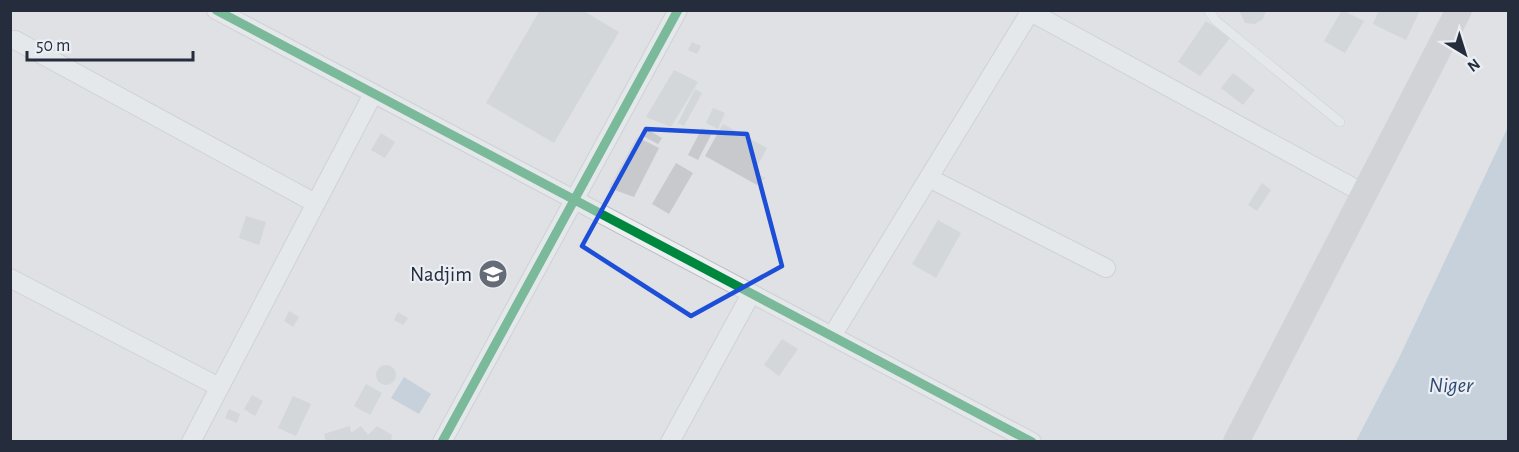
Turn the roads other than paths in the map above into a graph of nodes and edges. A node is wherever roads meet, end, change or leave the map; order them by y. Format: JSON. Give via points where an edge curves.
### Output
{"nodes":[{"id":1,"x":216,"y":10,"type":"edge"},
{"id":2,"x":678,"y":10,"type":"edge"},
{"id":3,"x":1208,"y":10,"type":"edge"},
{"id":4,"x":1460,"y":10,"type":"edge"},
{"id":5,"x":1028,"y":11,"type":"edge"},
{"id":6,"x":15,"y":40,"type":"dead end"},
{"id":7,"x":373,"y":94,"type":"junction"},
{"id":8,"x":1340,"y":122,"type":"dead end"},
{"id":9,"x":929,"y":177,"type":"junction"},
{"id":10,"x":1365,"y":194,"type":"junction"},
{"id":11,"x":574,"y":200,"type":"junction"},
{"id":12,"x":315,"y":203,"type":"junction"},
{"id":13,"x":1106,"y":268,"type":"dead end"},
{"id":14,"x":10,"y":278,"type":"edge"},
{"id":15,"x":751,"y":294,"type":"junction"},
{"id":16,"x":832,"y":336,"type":"junction"},
{"id":17,"x":219,"y":387,"type":"junction"},
{"id":18,"x":191,"y":441,"type":"edge"},
{"id":19,"x":442,"y":441,"type":"edge"},
{"id":20,"x":670,"y":441,"type":"edge"},
{"id":21,"x":1032,"y":441,"type":"edge"},
{"id":22,"x":1236,"y":441,"type":"edge"}],
"edges":[{"from":1,"to":7,"type":"street"},
{"from":2,"to":11,"type":"street"},
{"from":3,"to":8,"type":"lane","via":[[1216,21]]},
{"from":4,"to":10,"type":"main road"},
{"from":5,"to":9,"type":"street"},
{"from":5,"to":10,"type":"street"},
{"from":6,"to":12,"type":"street"},
{"from":7,"to":11,"type":"street"},
{"from":7,"to":12,"type":"street"},
{"from":9,"to":13,"type":"street"},
{"from":9,"to":16,"type":"street"},
{"from":10,"to":22,"type":"main road"},
{"from":11,"to":15,"type":"street"},
{"from":11,"to":19,"type":"street"},
{"from":12,"to":17,"type":"street"},
{"from":14,"to":17,"type":"street"},
{"from":15,"to":16,"type":"street"},
{"from":15,"to":20,"type":"street"},
{"from":16,"to":21,"type":"street"},
{"from":17,"to":18,"type":"street"}]}
